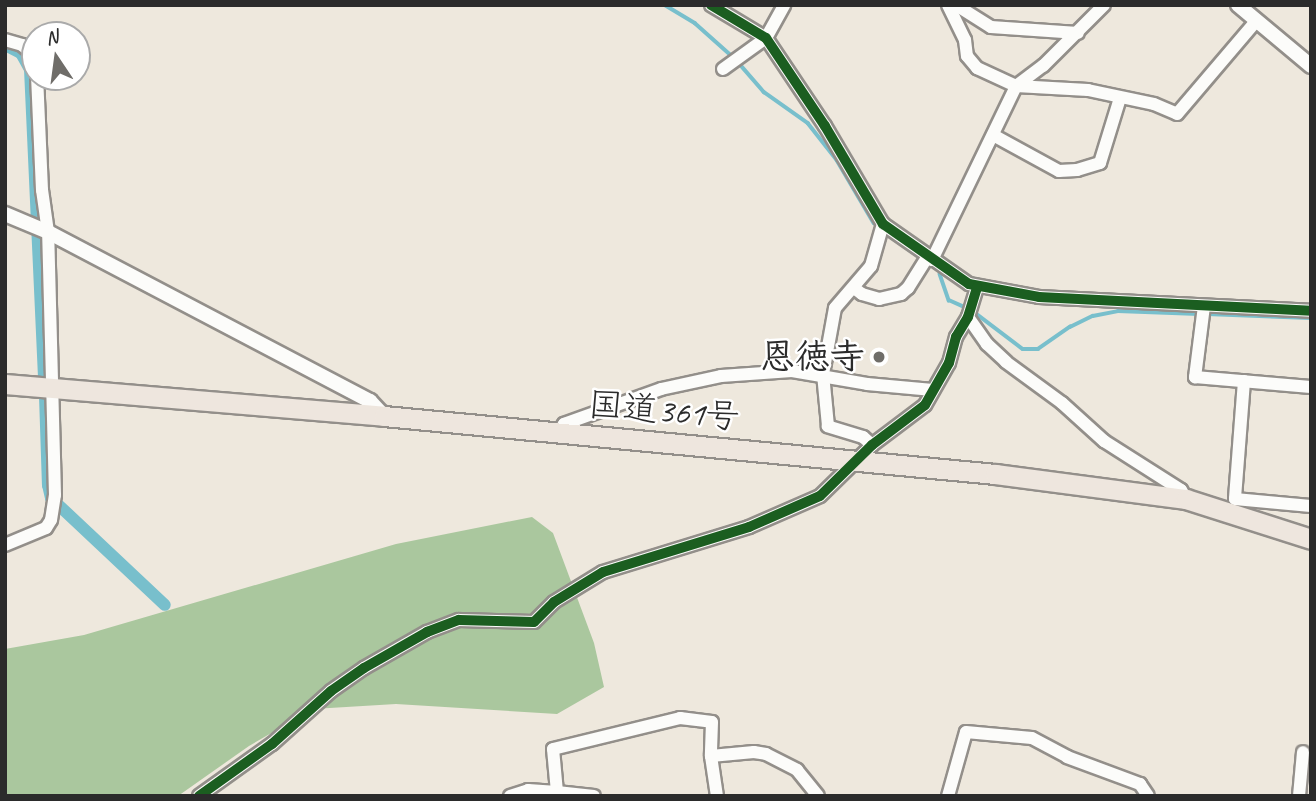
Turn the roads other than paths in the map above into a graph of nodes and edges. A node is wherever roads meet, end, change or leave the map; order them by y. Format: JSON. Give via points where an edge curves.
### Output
{"nodes":[{"id":1,"x":710,"y":5,"type":"edge"},
{"id":2,"x":784,"y":5,"type":"edge"},
{"id":3,"x":948,"y":5,"type":"edge"},
{"id":4,"x":956,"y":5,"type":"edge"},
{"id":5,"x":1238,"y":5,"type":"edge"},
{"id":6,"x":1099,"y":7,"type":"edge"},
{"id":7,"x":1256,"y":20,"type":"junction"},
{"id":8,"x":1078,"y":33,"type":"junction"},
{"id":9,"x":766,"y":38,"type":"junction"},
{"id":10,"x":733,"y":63,"type":"dead end"},
{"id":11,"x":1311,"y":66,"type":"edge"},
{"id":12,"x":1016,"y":86,"type":"junction"},
{"id":13,"x":38,"y":91,"type":"edge"},
{"id":14,"x":1120,"y":99,"type":"junction"},
{"id":15,"x":993,"y":135,"type":"junction"},
{"id":16,"x":5,"y":214,"type":"edge"},
{"id":17,"x":883,"y":224,"type":"junction"},
{"id":18,"x":48,"y":232,"type":"junction"},
{"id":19,"x":930,"y":259,"type":"junction"},
{"id":20,"x":977,"y":287,"type":"junction"},
{"id":21,"x":854,"y":288,"type":"junction"},
{"id":22,"x":1204,"y":311,"type":"junction"},
{"id":23,"x":1311,"y":311,"type":"edge"},
{"id":24,"x":968,"y":317,"type":"junction"},
{"id":25,"x":824,"y":374,"type":"junction"},
{"id":26,"x":1244,"y":381,"type":"junction"},
{"id":27,"x":5,"y":384,"type":"edge"},
{"id":28,"x":1311,"y":387,"type":"edge"},
{"id":29,"x":52,"y":388,"type":"junction"},
{"id":30,"x":933,"y":390,"type":"junction"},
{"id":31,"x":384,"y":416,"type":"junction"},
{"id":32,"x":558,"y":433,"type":"junction"},
{"id":33,"x":872,"y":445,"type":"junction"},
{"id":34,"x":856,"y":461,"type":"junction"},
{"id":35,"x":1186,"y":499,"type":"junction"},
{"id":36,"x":1231,"y":504,"type":"junction"},
{"id":37,"x":1311,"y":506,"type":"edge"},
{"id":38,"x":1311,"y":539,"type":"edge"},
{"id":39,"x":5,"y":545,"type":"edge"},
{"id":40,"x":1303,"y":752,"type":"dead end"},
{"id":41,"x":711,"y":755,"type":"junction"},
{"id":42,"x":557,"y":792,"type":"junction"},
{"id":43,"x":199,"y":796,"type":"edge"},
{"id":44,"x":510,"y":796,"type":"edge"},
{"id":45,"x":594,"y":796,"type":"edge"},
{"id":46,"x":718,"y":796,"type":"edge"},
{"id":47,"x":818,"y":796,"type":"edge"},
{"id":48,"x":948,"y":796,"type":"edge"},
{"id":49,"x":1148,"y":796,"type":"edge"},
{"id":50,"x":1298,"y":796,"type":"edge"}],
"edges":[{"from":1,"to":9,"type":"street"},
{"from":2,"to":9,"type":"street"},
{"from":3,"to":12,"type":"street","via":[[976,68]]},
{"from":4,"to":8,"type":"street","via":[[991,27]]},
{"from":5,"to":7,"type":"street"},
{"from":6,"to":8,"type":"street"},
{"from":7,"to":11,"type":"street"},
{"from":7,"to":14,"type":"street","via":[[1177,114],[1154,104]]},
{"from":8,"to":12,"type":"street"},
{"from":9,"to":10,"type":"street"},
{"from":9,"to":17,"type":"street"},
{"from":12,"to":14,"type":"street","via":[[1088,90]]},
{"from":12,"to":15,"type":"street"},
{"from":13,"to":18,"type":"street"},
{"from":14,"to":15,"type":"street","via":[[1100,163],[1077,170],[1059,171]]},
{"from":15,"to":19,"type":"street"},
{"from":16,"to":18,"type":"street"},
{"from":17,"to":19,"type":"street"},
{"from":17,"to":21,"type":"street","via":[[876,258]]},
{"from":18,"to":29,"type":"street"},
{"from":18,"to":31,"type":"street","via":[[370,401]]},
{"from":19,"to":20,"type":"street"},
{"from":19,"to":21,"type":"street","via":[[901,295],[879,299]]},
{"from":20,"to":22,"type":"street"},
{"from":20,"to":24,"type":"street"},
{"from":21,"to":25,"type":"street","via":[[835,308]]},
{"from":22,"to":23,"type":"street"},
{"from":22,"to":26,"type":"street","via":[[1195,377]]},
{"from":24,"to":30,"type":"street"},
{"from":24,"to":35,"type":"street","via":[[1006,362],[1104,441],[1181,490]]},
{"from":25,"to":30,"type":"street","via":[[867,384]]},
{"from":25,"to":32,"type":"street","via":[[762,372],[661,388],[564,424]]},
{"from":25,"to":33,"type":"street","via":[[828,426],[863,437]]},
{"from":26,"to":28,"type":"street"},
{"from":26,"to":36,"type":"street"},
{"from":27,"to":29,"type":"highway","name":"国道361号"},
{"from":29,"to":31,"type":"highway","name":"国道361号"},
{"from":29,"to":39,"type":"street","via":[[55,495],[51,520],[46,528]]},
{"from":30,"to":33,"type":"street","via":[[925,405]]},
{"from":31,"to":32,"type":"highway","name":"国道361号"},
{"from":32,"to":34,"type":"highway","name":"国道361号"},
{"from":33,"to":34,"type":"street"},
{"from":34,"to":35,"type":"highway","name":"国道361号"},
{"from":34,"to":43,"type":"street","via":[[820,496],[749,527],[603,572],[554,602],[534,622],[459,620],[427,632],[331,691],[272,744]]},
{"from":35,"to":36,"type":"highway","name":"国道361号"},
{"from":36,"to":37,"type":"street"},
{"from":36,"to":38,"type":"highway","name":"国道361号"},
{"from":40,"to":50,"type":"street"},
{"from":41,"to":42,"type":"street","via":[[712,722],[671,719],[553,749]]},
{"from":41,"to":46,"type":"street"},
{"from":41,"to":47,"type":"street","via":[[766,754],[797,770]]},
{"from":42,"to":44,"type":"street","via":[[528,790]]},
{"from":42,"to":45,"type":"street"},
{"from":48,"to":49,"type":"street","via":[[965,732],[1032,738],[1140,784]]}]}
